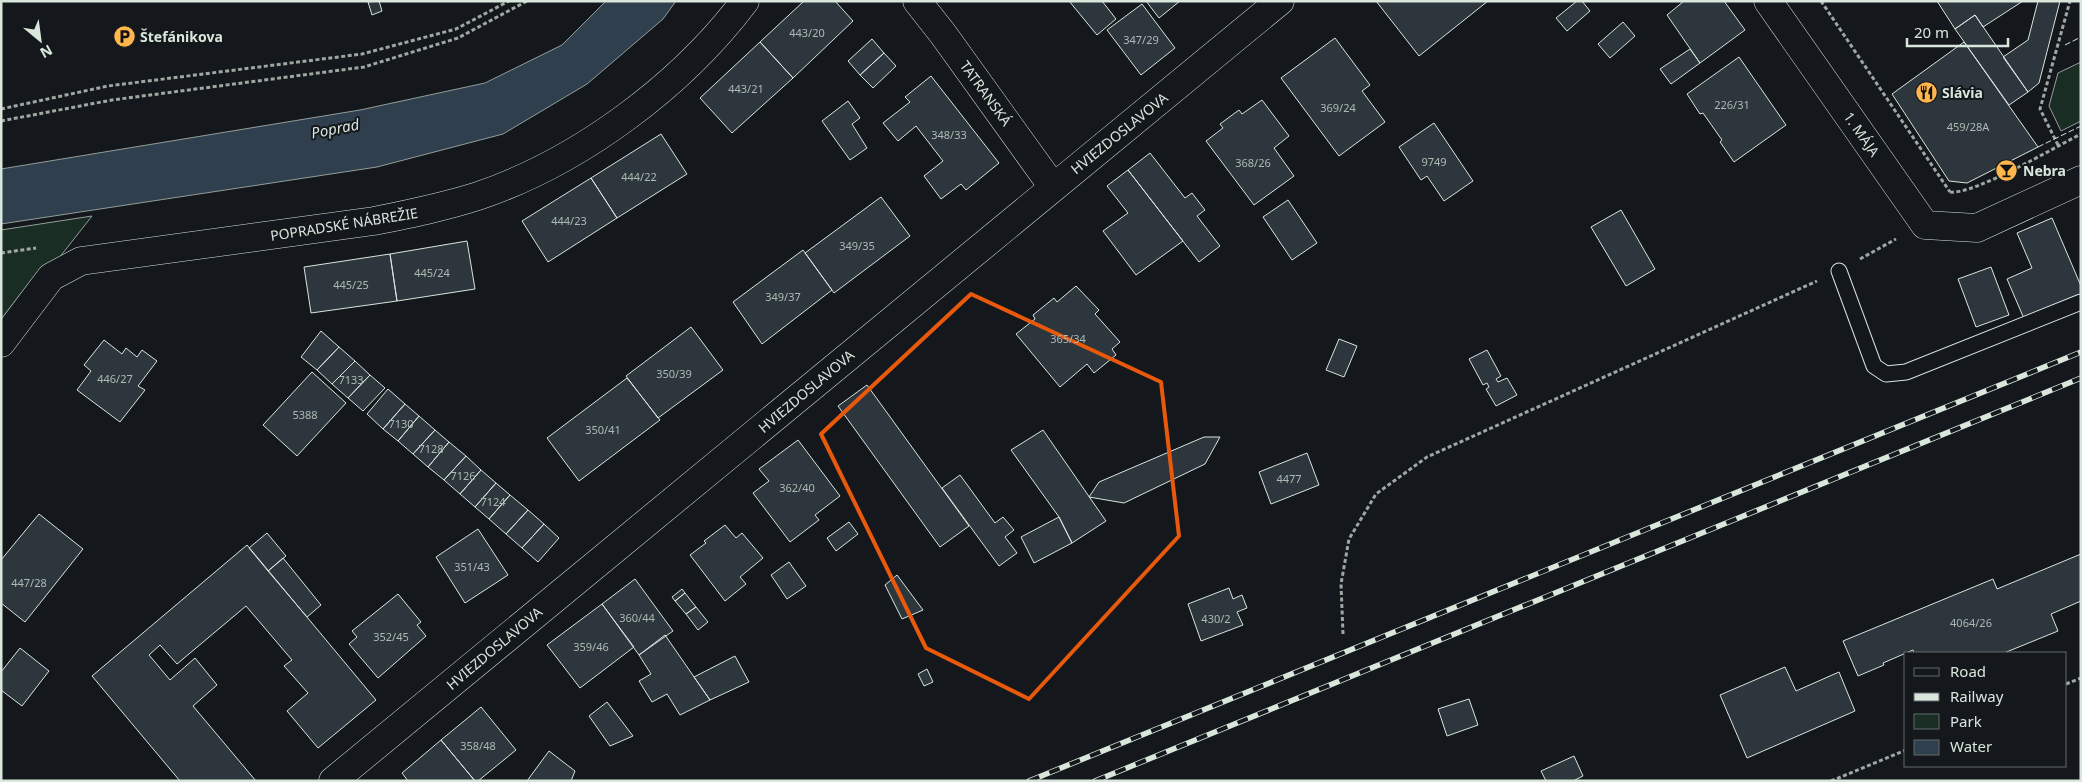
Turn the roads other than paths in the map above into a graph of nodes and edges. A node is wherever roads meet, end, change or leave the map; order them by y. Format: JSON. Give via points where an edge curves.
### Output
{"nodes":[{"id":1,"x":745,"y":1,"type":"edge"},
{"id":2,"x":917,"y":1,"type":"edge"},
{"id":3,"x":1280,"y":1,"type":"edge"},
{"id":4,"x":1768,"y":1,"type":"edge"},
{"id":5,"x":2081,"y":180,"type":"edge"},
{"id":6,"x":1054,"y":186,"type":"junction"},
{"id":7,"x":1839,"y":271,"type":"road end"},
{"id":8,"x":2081,"y":302,"type":"edge"},
{"id":9,"x":1,"y":343,"type":"edge"},
{"id":10,"x":333,"y":781,"type":"edge"}],
"edges":[{"from":1,"to":9,"type":"street","name":"POPRADSKÉ NÁBREŽIE","via":[[696,59],[635,110],[575,151],[526,176],[478,196],[374,221],[81,261],[51,277]]},
{"from":2,"to":6,"type":"street","name":"TATRANSKÁ"},
{"from":3,"to":6,"type":"street","name":"HVIEZDOSLAVOVA"},
{"from":4,"to":5,"type":"street","name":"1. MÁJA","via":[[1925,225],[1977,228]]},
{"from":6,"to":10,"type":"street","name":"HVIEZDOSLAVOVA"},
{"from":7,"to":8,"type":"lane","via":[[1874,366],[1886,374],[1906,372]]}]}
